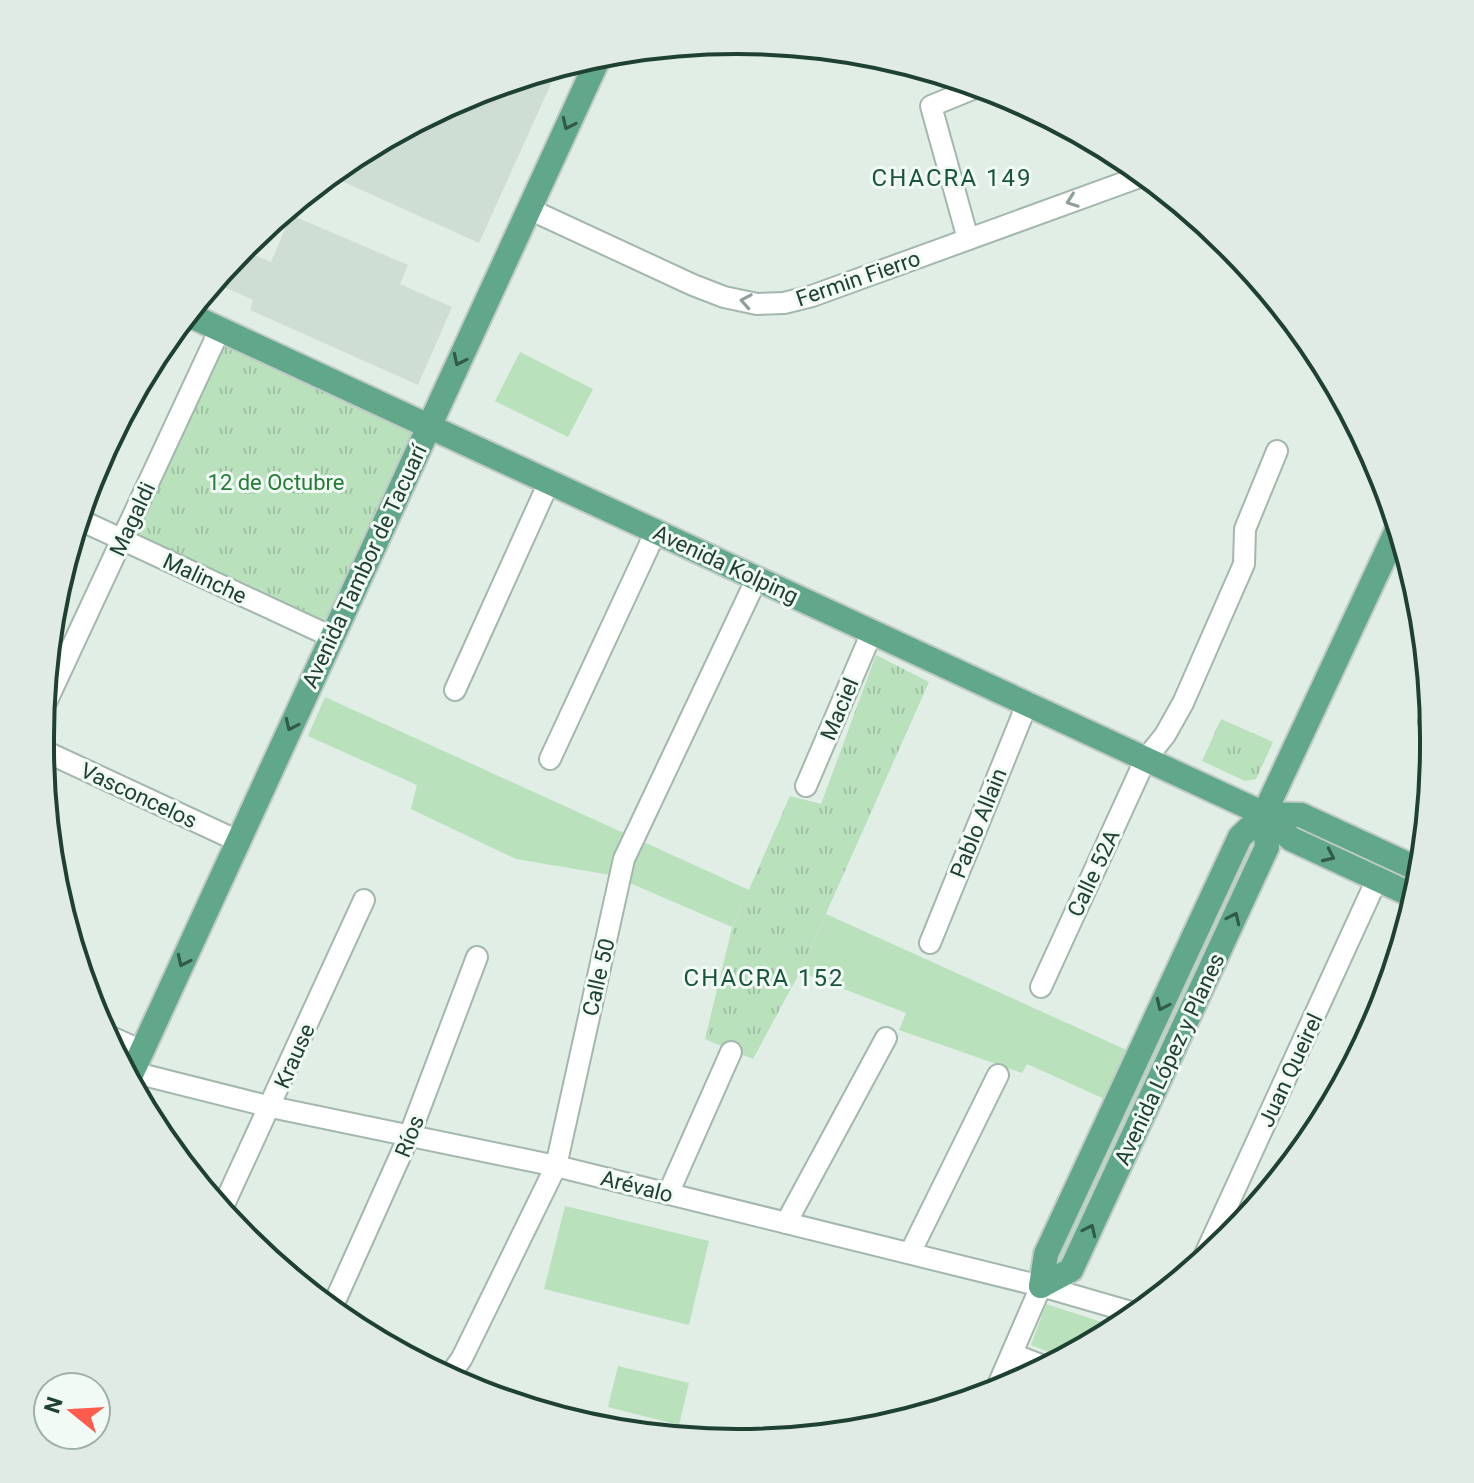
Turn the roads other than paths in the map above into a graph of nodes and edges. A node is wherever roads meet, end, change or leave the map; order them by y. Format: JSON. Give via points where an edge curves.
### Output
{"nodes":[{"id":1,"x":593,"y":69,"type":"edge"},
{"id":2,"x":964,"y":93,"type":"edge"},
{"id":3,"x":1131,"y":180,"type":"edge"},
{"id":4,"x":529,"y":209,"type":"junction"},
{"id":5,"x":968,"y":239,"type":"junction"},
{"id":6,"x":197,"y":319,"type":"edge"},
{"id":7,"x":220,"y":329,"type":"junction"},
{"id":8,"x":429,"y":425,"type":"junction"},
{"id":9,"x":1277,"y":451,"type":"dead end"},
{"id":10,"x":549,"y":482,"type":"junction"},
{"id":11,"x":88,"y":524,"type":"edge"},
{"id":12,"x":656,"y":531,"type":"junction"},
{"id":13,"x":122,"y":539,"type":"junction"},
{"id":14,"x":1392,"y":542,"type":"edge"},
{"id":15,"x":757,"y":578,"type":"junction"},
{"id":16,"x":872,"y":632,"type":"junction"},
{"id":17,"x":332,"y":637,"type":"junction"},
{"id":18,"x":56,"y":680,"type":"edge"},
{"id":19,"x":455,"y":690,"type":"dead end"},
{"id":20,"x":1027,"y":704,"type":"junction"},
{"id":21,"x":54,"y":756,"type":"edge"},
{"id":22,"x":550,"y":759,"type":"dead end"},
{"id":23,"x":1145,"y":760,"type":"junction"},
{"id":24,"x":806,"y":786,"type":"dead end"},
{"id":25,"x":1264,"y":814,"type":"junction"},
{"id":26,"x":238,"y":841,"type":"junction"},
{"id":27,"x":1409,"y":865,"type":"edge"},
{"id":28,"x":1377,"y":879,"type":"junction"},
{"id":29,"x":1404,"y":892,"type":"edge"},
{"id":30,"x":364,"y":900,"type":"dead end"},
{"id":31,"x":930,"y":943,"type":"dead end"},
{"id":32,"x":477,"y":957,"type":"dead end"},
{"id":33,"x":1041,"y":987,"type":"dead end"},
{"id":34,"x":886,"y":1038,"type":"dead end"},
{"id":35,"x":731,"y":1052,"type":"dead end"},
{"id":36,"x":134,"y":1067,"type":"edge"},
{"id":37,"x":135,"y":1068,"type":"edge"},
{"id":38,"x":998,"y":1075,"type":"dead end"},
{"id":39,"x":271,"y":1107,"type":"junction"},
{"id":40,"x":410,"y":1134,"type":"junction"},
{"id":41,"x":556,"y":1166,"type":"junction"},
{"id":42,"x":668,"y":1194,"type":"junction"},
{"id":43,"x":226,"y":1200,"type":"edge"},
{"id":44,"x":786,"y":1223,"type":"junction"},
{"id":45,"x":1214,"y":1235,"type":"edge"},
{"id":46,"x":910,"y":1253,"type":"junction"},
{"id":47,"x":1041,"y":1286,"type":"junction"},
{"id":48,"x":336,"y":1299,"type":"edge"},
{"id":49,"x":1122,"y":1309,"type":"edge"},
{"id":50,"x":1012,"y":1354,"type":"junction"},
{"id":51,"x":1033,"y":1362,"type":"edge"},
{"id":52,"x":455,"y":1368,"type":"edge"},
{"id":53,"x":1003,"y":1375,"type":"edge"}],
"edges":[{"from":1,"to":4,"type":"main road","name":"Avenida Tambor de Tacuarí","one_way":true},
{"from":2,"to":5,"type":"street","via":[[931,106]]},
{"from":3,"to":5,"type":"street","name":"Fermin Fierro","one_way":true},
{"from":5,"to":4,"type":"street","name":"Fermin Fierro","one_way":true,"via":[[812,296],[757,304],[693,285]]},
{"from":4,"to":8,"type":"main road","name":"Avenida Tambor de Tacuarí","one_way":true},
{"from":6,"to":7,"type":"main road","name":"Avenida Kolping"},
{"from":7,"to":8,"type":"main road","name":"Avenida Kolping"},
{"from":7,"to":13,"type":"street","name":"Magaldi"},
{"from":8,"to":10,"type":"main road","name":"Avenida Kolping"},
{"from":8,"to":17,"type":"main road","name":"Avenida Tambor de Tacuarí"},
{"from":9,"to":23,"type":"street","name":"Calle 52A","via":[[1245,529],[1244,564],[1183,703]]},
{"from":10,"to":12,"type":"main road","name":"Avenida Kolping"},
{"from":10,"to":19,"type":"street"},
{"from":11,"to":13,"type":"street","name":"Malinche"},
{"from":12,"to":15,"type":"main road","name":"Avenida Kolping"},
{"from":12,"to":22,"type":"street"},
{"from":13,"to":17,"type":"street","name":"Malinche"},
{"from":13,"to":18,"type":"street","name":"Magaldi"},
{"from":14,"to":25,"type":"main road","name":"Avenida López y Planes"},
{"from":15,"to":16,"type":"main road","name":"Avenida Kolping"},
{"from":15,"to":41,"type":"street","name":"Calle 50","via":[[624,859]]},
{"from":16,"to":20,"type":"main road","name":"Avenida Kolping"},
{"from":16,"to":24,"type":"street","name":"Maciel"},
{"from":17,"to":26,"type":"main road","name":"Avenida Tambor de Tacuarí","one_way":true},
{"from":20,"to":23,"type":"main road","name":"Avenida Kolping"},
{"from":20,"to":31,"type":"street","name":"Pablo Allain"},
{"from":21,"to":26,"type":"street","name":"Vasconcelos"},
{"from":23,"to":25,"type":"main road","name":"Avenida Kolping"},
{"from":23,"to":33,"type":"street","name":"Calle 52A"},
{"from":25,"to":27,"type":"main road","name":"Avenida Kolping","via":[[1301,815]]},
{"from":25,"to":28,"type":"main road","name":"Avenida Kolping","one_way":true,"via":[[1291,839]]},
{"from":25,"to":47,"type":"main road","name":"Avenida López y Planes","via":[[1267,847],[1071,1270]]},
{"from":26,"to":36,"type":"main road","name":"Avenida Tambor de Tacuarí","one_way":true},
{"from":28,"to":29,"type":"main road","name":"Avenida Kolping"},
{"from":28,"to":45,"type":"street","name":"Juan Queirel"},
{"from":30,"to":39,"type":"street","name":"Krause"},
{"from":32,"to":40,"type":"street","name":"Ríos"},
{"from":34,"to":44,"type":"street"},
{"from":35,"to":42,"type":"street"},
{"from":37,"to":39,"type":"street","name":"Arévalo"},
{"from":38,"to":46,"type":"street"},
{"from":39,"to":40,"type":"street","name":"Arévalo"},
{"from":39,"to":43,"type":"street","name":"Krause"},
{"from":40,"to":41,"type":"street","name":"Arévalo"},
{"from":40,"to":48,"type":"street","name":"Ríos"},
{"from":41,"to":42,"type":"street","name":"Arévalo"},
{"from":41,"to":52,"type":"street","name":"Calle 50"},
{"from":42,"to":44,"type":"street","name":"Arévalo"},
{"from":44,"to":46,"type":"street","name":"Arévalo"},
{"from":46,"to":47,"type":"street","name":"Arévalo"},
{"from":47,"to":49,"type":"street","name":"Arévalo"},
{"from":47,"to":50,"type":"street"},
{"from":50,"to":51,"type":"street"},
{"from":50,"to":53,"type":"street"}]}
